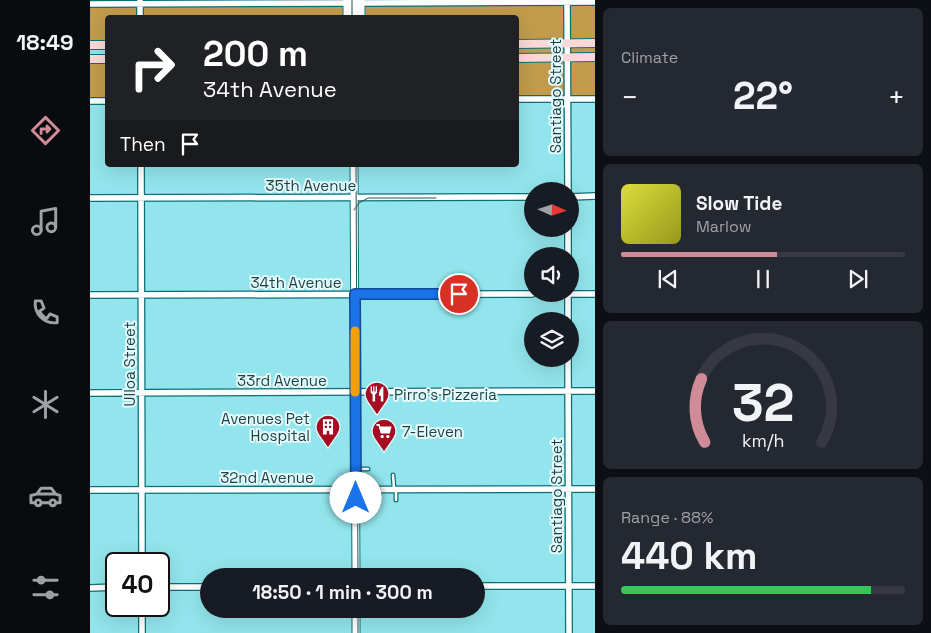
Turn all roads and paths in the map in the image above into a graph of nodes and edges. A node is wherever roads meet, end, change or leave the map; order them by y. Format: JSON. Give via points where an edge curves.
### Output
{"nodes":[{"id":1,"x":354,"y":1,"type":"edge"},
{"id":2,"x":567,"y":1,"type":"edge"},
{"id":3,"x":140,"y":2,"type":"edge"},
{"id":4,"x":595,"y":2,"type":"edge"},
{"id":5,"x":90,"y":4,"type":"edge"},
{"id":6,"x":140,"y":15,"type":"edge"},
{"id":7,"x":348,"y":15,"type":"edge"},
{"id":8,"x":354,"y":15,"type":"edge"},
{"id":9,"x":360,"y":15,"type":"edge"},
{"id":10,"x":595,"y":43,"type":"edge"},
{"id":11,"x":519,"y":44,"type":"edge"},
{"id":12,"x":568,"y":44,"type":"junction"},
{"id":13,"x":90,"y":45,"type":"edge"},
{"id":14,"x":105,"y":45,"type":"edge"},
{"id":15,"x":595,"y":57,"type":"edge"},
{"id":16,"x":519,"y":58,"type":"edge"},
{"id":17,"x":567,"y":58,"type":"junction"},
{"id":18,"x":90,"y":59,"type":"edge"},
{"id":19,"x":105,"y":59,"type":"edge"},
{"id":20,"x":519,"y":99,"type":"edge"},
{"id":21,"x":568,"y":99,"type":"junction"},
{"id":22,"x":595,"y":99,"type":"edge"},
{"id":23,"x":90,"y":101,"type":"edge"},
{"id":24,"x":105,"y":101,"type":"edge"},
{"id":25,"x":141,"y":167,"type":"edge"},
{"id":26,"x":354,"y":167,"type":"edge"},
{"id":27,"x":568,"y":182,"type":"edge"},
{"id":28,"x":579,"y":196,"type":"edge"},
{"id":29,"x":595,"y":196,"type":"edge"},
{"id":30,"x":355,"y":197,"type":"junction"},
{"id":31,"x":524,"y":197,"type":"edge"},
{"id":32,"x":90,"y":198,"type":"edge"},
{"id":33,"x":141,"y":198,"type":"junction"},
{"id":34,"x":355,"y":294,"type":"junction"},
{"id":35,"x":524,"y":294,"type":"edge"},
{"id":36,"x":579,"y":294,"type":"edge"},
{"id":37,"x":595,"y":294,"type":"edge"},
{"id":38,"x":90,"y":295,"type":"edge"},
{"id":39,"x":141,"y":295,"type":"junction"},
{"id":40,"x":568,"y":367,"type":"edge"},
{"id":41,"x":568,"y":391,"type":"junction"},
{"id":42,"x":595,"y":391,"type":"edge"},
{"id":43,"x":355,"y":392,"type":"junction"},
{"id":44,"x":90,"y":393,"type":"edge"},
{"id":45,"x":142,"y":393,"type":"junction"},
{"id":46,"x":356,"y":469,"type":"junction"},
{"id":47,"x":368,"y":469,"type":"dead end"},
{"id":48,"x":393,"y":475,"type":"dead end"},
{"id":49,"x":595,"y":488,"type":"edge"},
{"id":50,"x":356,"y":489,"type":"junction"},
{"id":51,"x":395,"y":489,"type":"junction"},
{"id":52,"x":569,"y":489,"type":"junction"},
{"id":53,"x":90,"y":490,"type":"edge"},
{"id":54,"x":142,"y":490,"type":"junction"},
{"id":55,"x":396,"y":500,"type":"dead end"},
{"id":56,"x":356,"y":507,"type":"junction"},
{"id":57,"x":368,"y":507,"type":"dead end"},
{"id":58,"x":142,"y":552,"type":"edge"},
{"id":59,"x":356,"y":568,"type":"edge"},
{"id":60,"x":485,"y":586,"type":"edge"},
{"id":61,"x":569,"y":586,"type":"junction"},
{"id":62,"x":595,"y":586,"type":"edge"},
{"id":63,"x":170,"y":587,"type":"edge"},
{"id":64,"x":200,"y":587,"type":"edge"},
{"id":65,"x":90,"y":588,"type":"edge"},
{"id":66,"x":105,"y":588,"type":"edge"},
{"id":67,"x":142,"y":617,"type":"edge"},
{"id":68,"x":356,"y":618,"type":"edge"},
{"id":69,"x":142,"y":633,"type":"edge"},
{"id":70,"x":356,"y":633,"type":"edge"},
{"id":71,"x":569,"y":633,"type":"edge"}],
"edges":[{"from":1,"to":2,"type":"street"},
{"from":1,"to":3,"type":"street"},
{"from":1,"to":7,"type":"street"},
{"from":1,"to":8,"type":"street"},
{"from":1,"to":9,"type":"street"},
{"from":2,"to":4,"type":"street"},
{"from":2,"to":12,"type":"street","name":"Santiago Street"},
{"from":3,"to":5,"type":"street"},
{"from":3,"to":6,"type":"street"},
{"from":10,"to":12,"type":"main road"},
{"from":11,"to":12,"type":"main road"},
{"from":12,"to":17,"type":"street","name":"Santiago Street"},
{"from":13,"to":14,"type":"main road"},
{"from":15,"to":17,"type":"main road"},
{"from":16,"to":17,"type":"main road"},
{"from":17,"to":21,"type":"street","name":"Santiago Street"},
{"from":18,"to":19,"type":"main road"},
{"from":20,"to":21,"type":"street"},
{"from":21,"to":22,"type":"street"},
{"from":21,"to":27,"type":"street","name":"Santiago Street"},
{"from":23,"to":24,"type":"street"},
{"from":25,"to":33,"type":"street","name":"Ulloa Street"},
{"from":26,"to":30,"type":"street"},
{"from":28,"to":29,"type":"street"},
{"from":30,"to":31,"type":"street","name":"35th Avenue"},
{"from":30,"to":33,"type":"street","name":"35th Avenue"},
{"from":30,"to":34,"type":"street"},
{"from":32,"to":33,"type":"street","name":"35th Avenue"},
{"from":33,"to":39,"type":"street","name":"Ulloa Street"},
{"from":34,"to":35,"type":"street","name":"34th Avenue"},
{"from":34,"to":39,"type":"street","name":"34th Avenue"},
{"from":34,"to":43,"type":"street"},
{"from":36,"to":37,"type":"street"},
{"from":38,"to":39,"type":"street","name":"34th Avenue"},
{"from":39,"to":45,"type":"street","name":"Ulloa Street"},
{"from":40,"to":41,"type":"street","name":"Santiago Street"},
{"from":41,"to":42,"type":"street","name":"33rd Avenue"},
{"from":41,"to":43,"type":"street","name":"33rd Avenue"},
{"from":41,"to":52,"type":"street","name":"Santiago Street"},
{"from":43,"to":45,"type":"street","name":"33rd Avenue"},
{"from":43,"to":46,"type":"street"},
{"from":44,"to":45,"type":"street","name":"33rd Avenue"},
{"from":45,"to":54,"type":"street","name":"Ulloa Street"},
{"from":46,"to":47,"type":"lane"},
{"from":46,"to":50,"type":"street"},
{"from":48,"to":51,"type":"lane"},
{"from":49,"to":52,"type":"street","name":"32nd Avenue"},
{"from":50,"to":51,"type":"street","name":"32nd Avenue"},
{"from":50,"to":54,"type":"street","name":"32nd Avenue"},
{"from":50,"to":56,"type":"street"},
{"from":51,"to":52,"type":"street","name":"32nd Avenue"},
{"from":51,"to":55,"type":"lane"},
{"from":52,"to":61,"type":"street","name":"Santiago Street"},
{"from":53,"to":54,"type":"street","name":"32nd Avenue"},
{"from":54,"to":58,"type":"street","name":"Ulloa Street"},
{"from":56,"to":57,"type":"lane"},
{"from":56,"to":59,"type":"street"},
{"from":60,"to":61,"type":"street"},
{"from":61,"to":62,"type":"street"},
{"from":61,"to":71,"type":"street","name":"Santiago Street"},
{"from":63,"to":64,"type":"street"},
{"from":65,"to":66,"type":"street"},
{"from":67,"to":69,"type":"street"},
{"from":68,"to":70,"type":"street"}]}
